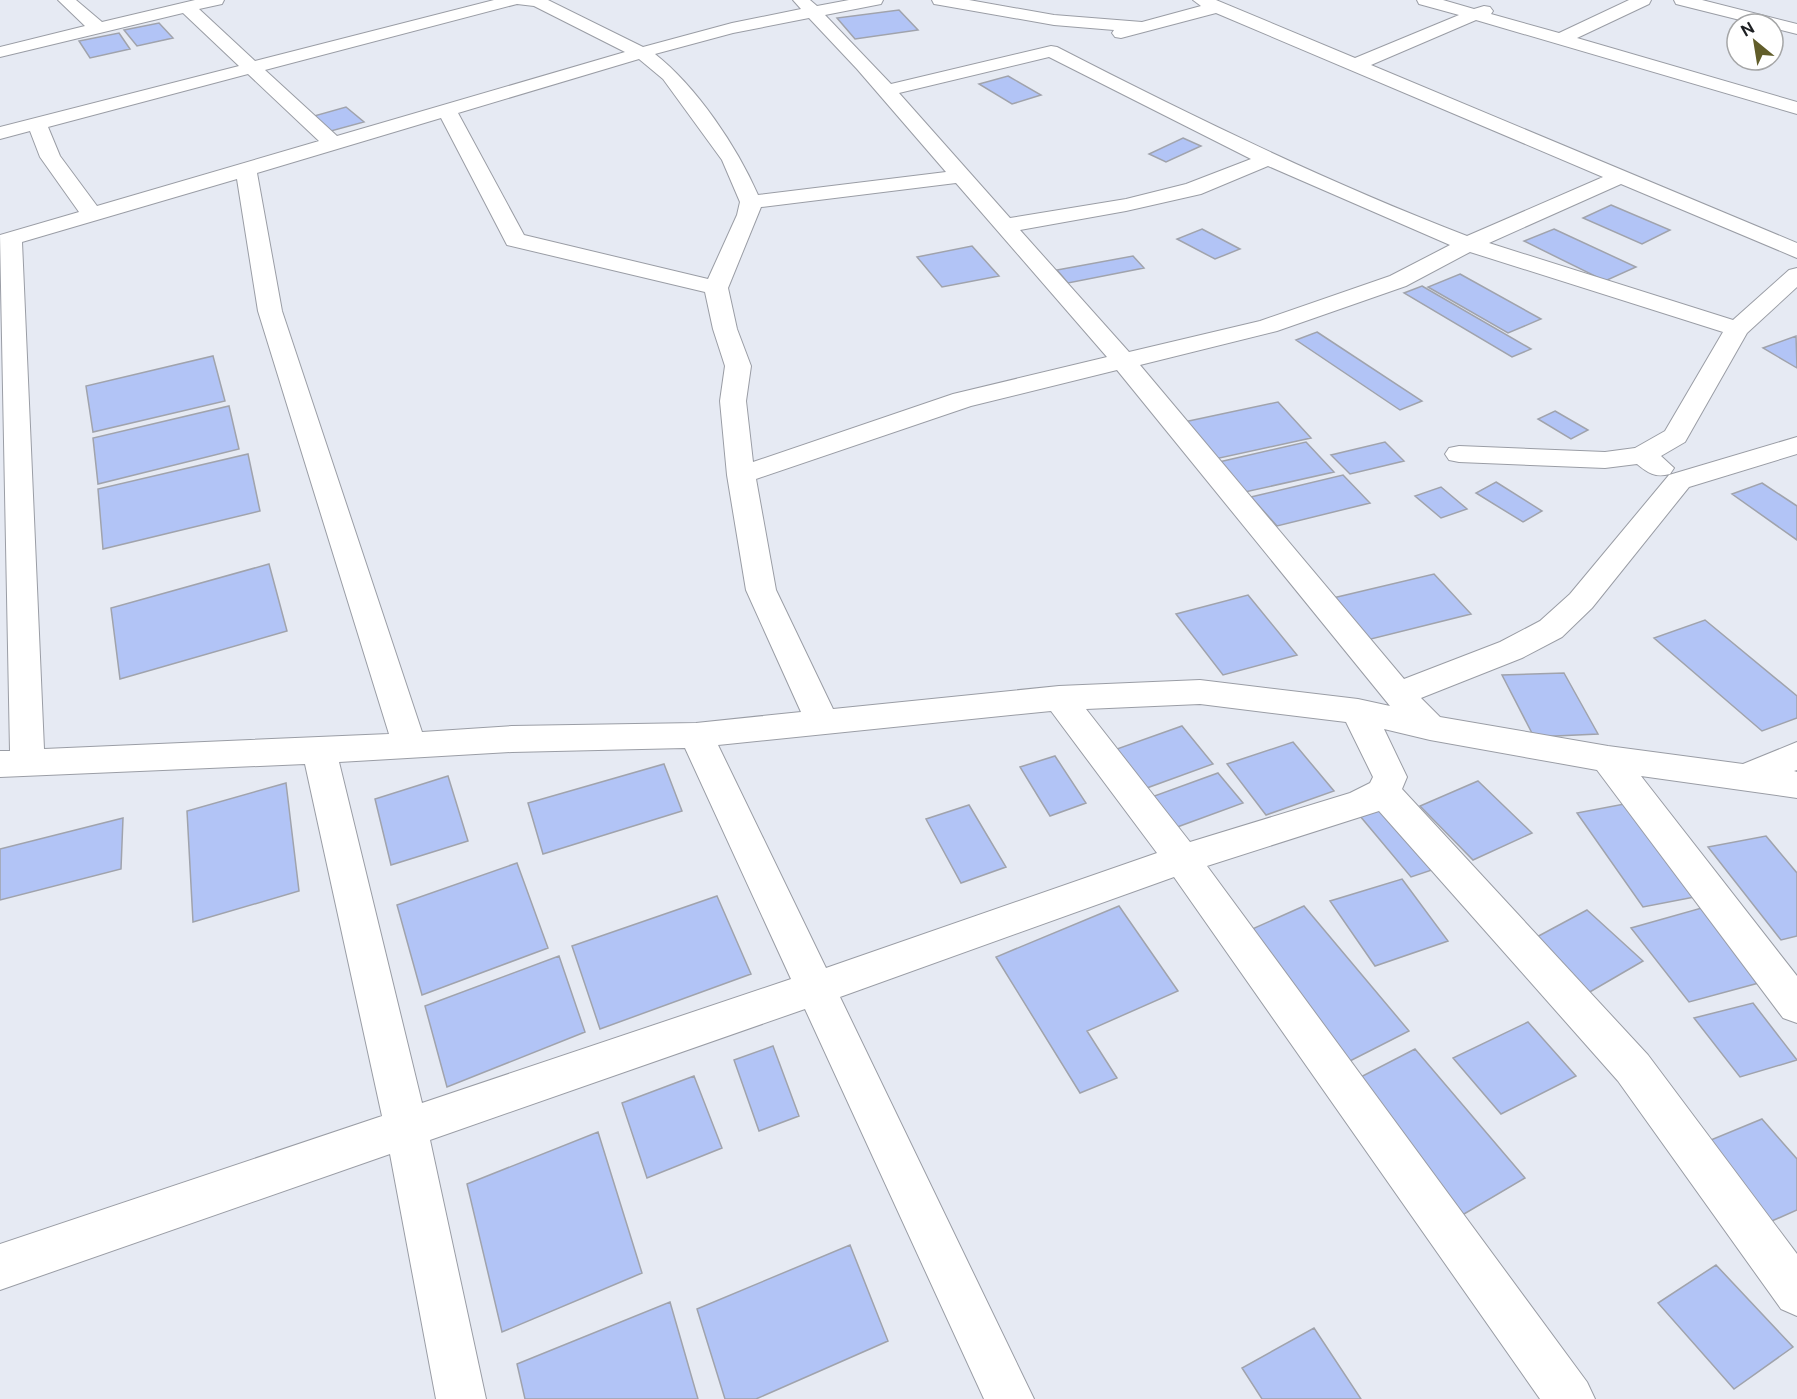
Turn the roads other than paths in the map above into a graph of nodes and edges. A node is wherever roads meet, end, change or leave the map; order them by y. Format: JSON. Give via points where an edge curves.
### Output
{"nodes":[{"id":1,"x":66,"y":0,"type":"edge"},
{"id":2,"x":216,"y":0,"type":"edge"},
{"id":3,"x":514,"y":0,"type":"edge"},
{"id":4,"x":519,"y":0,"type":"edge"},
{"id":5,"x":875,"y":0,"type":"edge"},
{"id":6,"x":940,"y":0,"type":"edge"},
{"id":7,"x":1425,"y":0,"type":"edge"},
{"id":8,"x":1643,"y":0,"type":"edge"},
{"id":9,"x":1682,"y":0,"type":"edge"},
{"id":10,"x":1209,"y":4,"type":"edge"},
{"id":11,"x":1498,"y":5,"type":"dead end"},
{"id":12,"x":807,"y":6,"type":"edge"},
{"id":13,"x":186,"y":7,"type":"junction"},
{"id":14,"x":1477,"y":14,"type":"junction"},
{"id":15,"x":1140,"y":27,"type":"junction"},
{"id":16,"x":98,"y":28,"type":"junction"},
{"id":17,"x":1797,"y":29,"type":"edge"},
{"id":18,"x":1096,"y":39,"type":"dead end"},
{"id":19,"x":1561,"y":39,"type":"junction"},
{"id":20,"x":1074,"y":45,"type":"dead end"},
{"id":21,"x":1051,"y":51,"type":"junction"},
{"id":22,"x":0,"y":52,"type":"edge"},
{"id":23,"x":642,"y":53,"type":"junction"},
{"id":24,"x":1355,"y":65,"type":"junction"},
{"id":25,"x":251,"y":68,"type":"junction"},
{"id":26,"x":886,"y":91,"type":"junction"},
{"id":27,"x":1797,"y":108,"type":"edge"},
{"id":28,"x":447,"y":111,"type":"junction"},
{"id":29,"x":37,"y":124,"type":"junction"},
{"id":30,"x":0,"y":133,"type":"edge"},
{"id":31,"x":334,"y":144,"type":"junction"},
{"id":32,"x":1268,"y":159,"type":"junction"},
{"id":33,"x":246,"y":170,"type":"junction"},
{"id":34,"x":962,"y":176,"type":"junction"},
{"id":35,"x":1620,"y":177,"type":"junction"},
{"id":36,"x":751,"y":202,"type":"junction"},
{"id":37,"x":92,"y":214,"type":"junction"},
{"id":38,"x":1005,"y":226,"type":"junction"},
{"id":39,"x":5,"y":241,"type":"edge"},
{"id":40,"x":1468,"y":244,"type":"junction"},
{"id":41,"x":1797,"y":251,"type":"edge"},
{"id":42,"x":1797,"y":275,"type":"edge"},
{"id":43,"x":716,"y":288,"type":"junction"},
{"id":44,"x":1737,"y":329,"type":"junction"},
{"id":45,"x":1124,"y":362,"type":"junction"},
{"id":46,"x":1797,"y":446,"type":"edge"},
{"id":47,"x":1459,"y":454,"type":"dead end"},
{"id":48,"x":1642,"y":455,"type":"junction"},
{"id":49,"x":741,"y":475,"type":"junction"},
{"id":50,"x":1679,"y":481,"type":"junction"},
{"id":51,"x":10,"y":535,"type":"edge"},
{"id":52,"x":1398,"y":694,"type":"junction"},
{"id":53,"x":1059,"y":698,"type":"junction"},
{"id":54,"x":1358,"y":711,"type":"junction"},
{"id":55,"x":822,"y":722,"type":"junction"},
{"id":56,"x":1430,"y":728,"type":"junction"},
{"id":57,"x":696,"y":735,"type":"junction"},
{"id":58,"x":410,"y":746,"type":"junction"},
{"id":59,"x":319,"y":751,"type":"junction"},
{"id":60,"x":1797,"y":755,"type":"edge"},
{"id":61,"x":1608,"y":759,"type":"junction"},
{"id":62,"x":13,"y":764,"type":"edge"},
{"id":63,"x":1744,"y":779,"type":"junction"},
{"id":64,"x":1797,"y":786,"type":"edge"},
{"id":65,"x":1383,"y":792,"type":"junction"},
{"id":66,"x":1182,"y":859,"type":"junction"},
{"id":67,"x":816,"y":988,"type":"junction"},
{"id":68,"x":1797,"y":1006,"type":"edge"},
{"id":69,"x":406,"y":1127,"type":"junction"},
{"id":70,"x":0,"y":1267,"type":"edge"},
{"id":71,"x":1797,"y":1293,"type":"edge"},
{"id":72,"x":461,"y":1399,"type":"edge"},
{"id":73,"x":1009,"y":1399,"type":"edge"},
{"id":74,"x":1570,"y":1399,"type":"edge"}],
"edges":[{"from":1,"to":16,"type":"street"},
{"from":2,"to":13,"type":"street"},
{"from":3,"to":25,"type":"street"},
{"from":4,"to":23,"type":"street","via":[[537,1]]},
{"from":5,"to":12,"type":"street"},
{"from":6,"to":15,"type":"street","via":[[1054,20]]},
{"from":7,"to":14,"type":"street"},
{"from":8,"to":19,"type":"street"},
{"from":9,"to":17,"type":"street"},
{"from":10,"to":15,"type":"street"},
{"from":10,"to":24,"type":"street"},
{"from":11,"to":14,"type":"street"},
{"from":12,"to":23,"type":"street"},
{"from":12,"to":26,"type":"street"},
{"from":13,"to":16,"type":"street"},
{"from":13,"to":25,"type":"street"},
{"from":14,"to":19,"type":"street"},
{"from":14,"to":24,"type":"street"},
{"from":15,"to":18,"type":"street"},
{"from":16,"to":22,"type":"street"},
{"from":19,"to":27,"type":"street"},
{"from":20,"to":21,"type":"street"},
{"from":21,"to":26,"type":"street"},
{"from":21,"to":32,"type":"street"},
{"from":23,"to":28,"type":"street"},
{"from":23,"to":36,"type":"street","via":[[670,75],[732,159]]},
{"from":24,"to":35,"type":"street"},
{"from":25,"to":29,"type":"street"},
{"from":25,"to":31,"type":"street"},
{"from":26,"to":34,"type":"street"},
{"from":28,"to":31,"type":"street"},
{"from":28,"to":43,"type":"street","via":[[516,240]]},
{"from":29,"to":30,"type":"street"},
{"from":29,"to":37,"type":"street","via":[[50,158]]},
{"from":31,"to":33,"type":"street"},
{"from":32,"to":38,"type":"street","via":[[1193,189]]},
{"from":32,"to":40,"type":"street"},
{"from":33,"to":37,"type":"street"},
{"from":33,"to":58,"type":"street","via":[[270,311]]},
{"from":34,"to":36,"type":"street"},
{"from":34,"to":38,"type":"street"},
{"from":35,"to":40,"type":"street"},
{"from":35,"to":41,"type":"street"},
{"from":36,"to":43,"type":"street"},
{"from":37,"to":39,"type":"street"},
{"from":38,"to":45,"type":"street"},
{"from":39,"to":51,"type":"street"},
{"from":40,"to":44,"type":"street"},
{"from":40,"to":45,"type":"street","via":[[1398,281],[1268,326]]},
{"from":42,"to":44,"type":"street"},
{"from":43,"to":49,"type":"street","via":[[738,366],[733,401]]},
{"from":44,"to":48,"type":"street","via":[[1676,436]]},
{"from":45,"to":49,"type":"street","via":[[962,400]]},
{"from":45,"to":52,"type":"street"},
{"from":46,"to":50,"type":"street"},
{"from":47,"to":48,"type":"street","via":[[1605,460]]},
{"from":48,"to":50,"type":"street"},
{"from":49,"to":55,"type":"street","via":[[760,590]]},
{"from":50,"to":52,"type":"street","via":[[1581,601],[1551,629],[1511,650]]},
{"from":51,"to":62,"type":"street"},
{"from":52,"to":56,"type":"street"},
{"from":53,"to":54,"type":"street","via":[[1200,692]]},
{"from":53,"to":55,"type":"street"},
{"from":53,"to":66,"type":"street"},
{"from":54,"to":56,"type":"street"},
{"from":54,"to":65,"type":"street","via":[[1390,777]]},
{"from":55,"to":57,"type":"street"},
{"from":56,"to":61,"type":"street"},
{"from":57,"to":58,"type":"street","via":[[512,739]]},
{"from":57,"to":67,"type":"street"},
{"from":58,"to":59,"type":"street"},
{"from":59,"to":62,"type":"street"},
{"from":59,"to":69,"type":"street"},
{"from":60,"to":63,"type":"street"},
{"from":61,"to":63,"type":"street"},
{"from":61,"to":68,"type":"street"},
{"from":63,"to":64,"type":"street"},
{"from":65,"to":66,"type":"street","via":[[1362,803]]},
{"from":65,"to":71,"type":"street","via":[[1633,1068]]},
{"from":66,"to":67,"type":"street"},
{"from":66,"to":74,"type":"street"},
{"from":67,"to":69,"type":"street"},
{"from":67,"to":73,"type":"street"},
{"from":69,"to":70,"type":"street"},
{"from":69,"to":72,"type":"street"}]}
